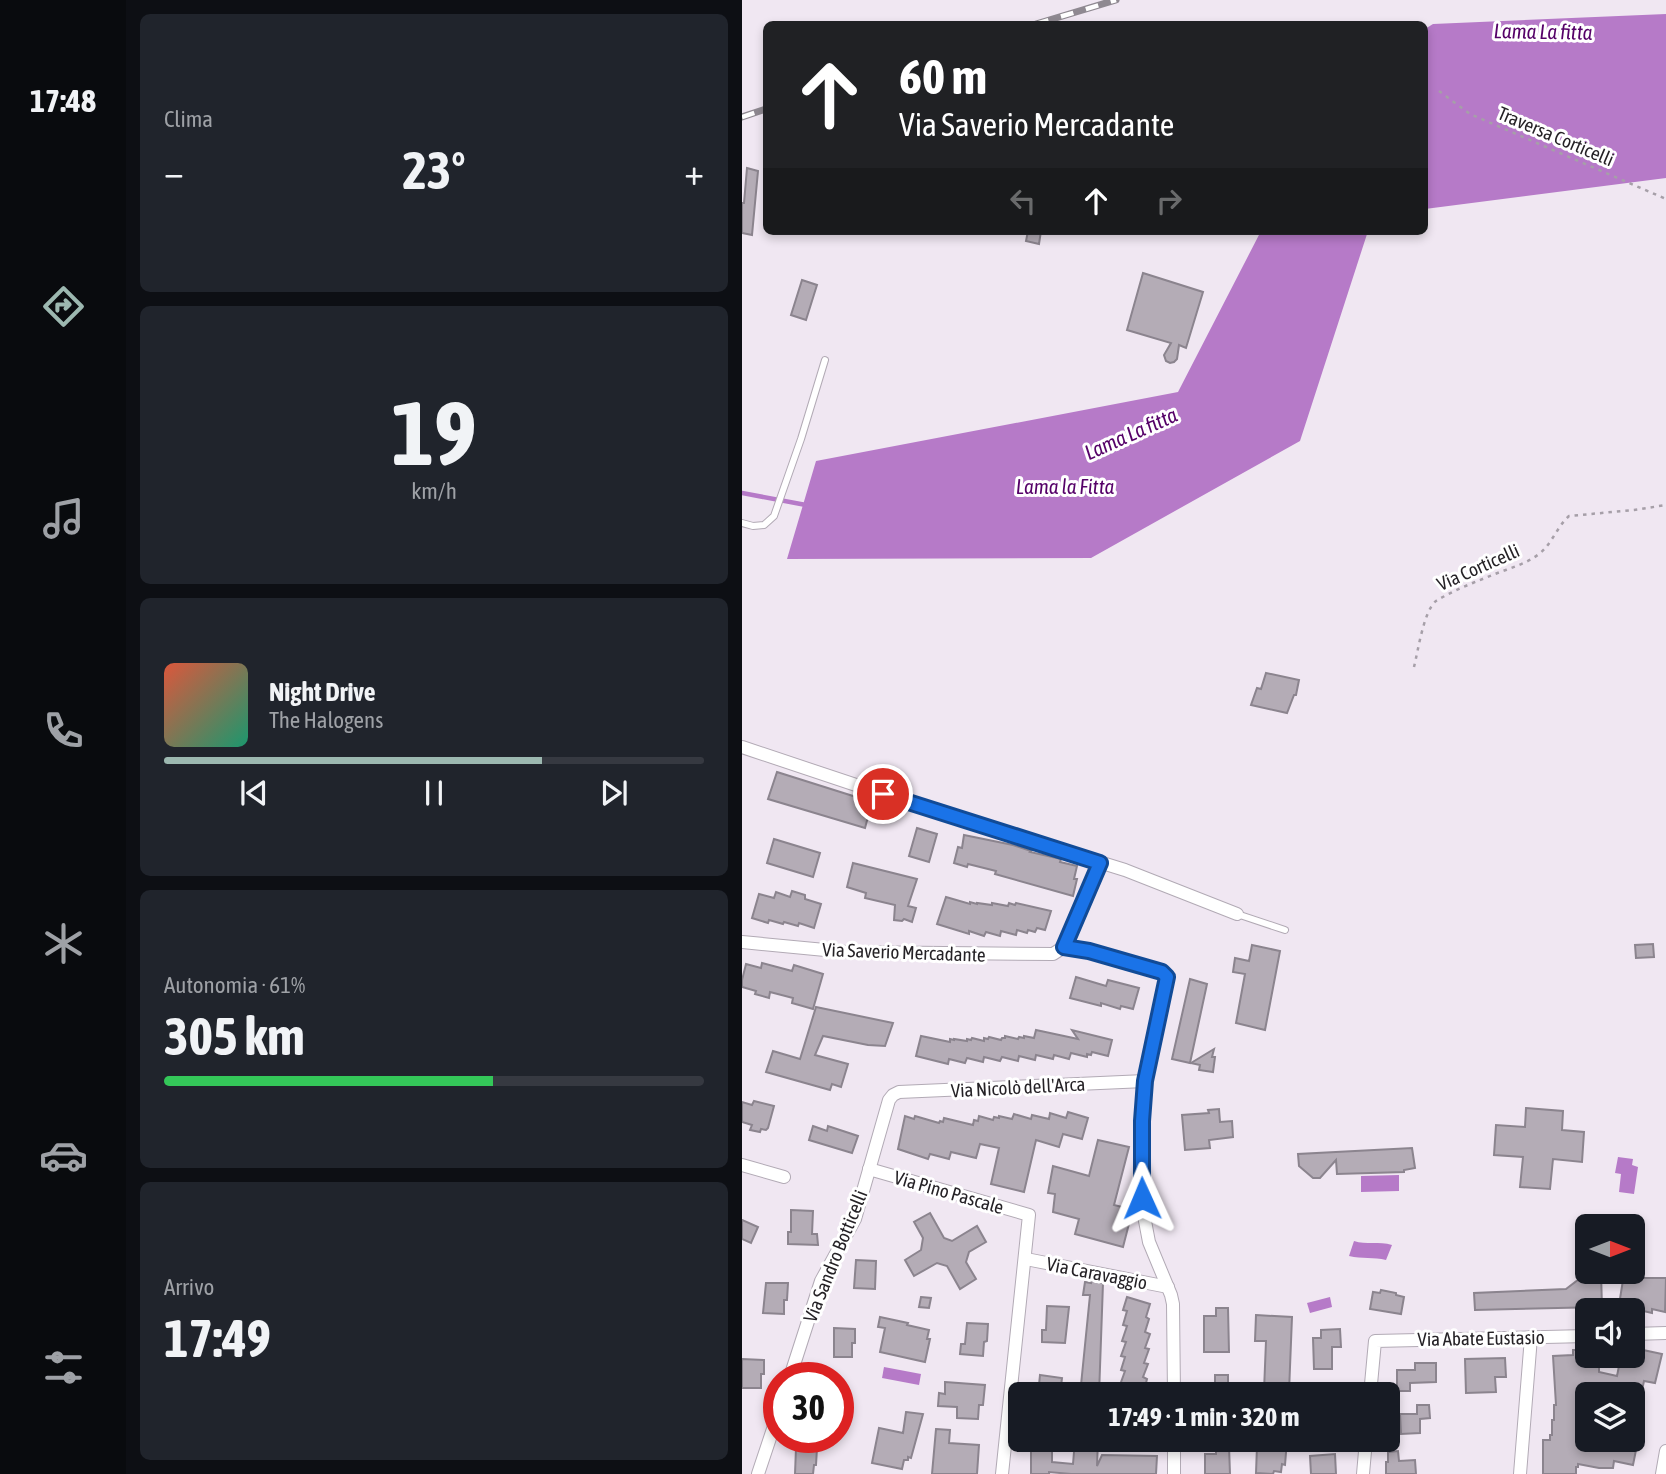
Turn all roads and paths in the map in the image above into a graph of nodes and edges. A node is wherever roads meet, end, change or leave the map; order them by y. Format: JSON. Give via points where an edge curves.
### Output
{"nodes":[{"id":1,"x":1439,"y":91,"type":"dead end"},
{"id":2,"x":1666,"y":199,"type":"edge"},
{"id":3,"x":825,"y":360,"type":"dead end"},
{"id":4,"x":1666,"y":505,"type":"edge"},
{"id":5,"x":742,"y":523,"type":"edge"},
{"id":6,"x":1414,"y":667,"type":"dead end"},
{"id":7,"x":742,"y":747,"type":"edge"},
{"id":8,"x":1100,"y":863,"type":"junction"},
{"id":9,"x":1237,"y":914,"type":"joint"},
{"id":10,"x":1284,"y":930,"type":"dead end"},
{"id":11,"x":742,"y":942,"type":"edge"},
{"id":12,"x":1064,"y":947,"type":"junction"},
{"id":13,"x":1145,"y":1081,"type":"junction"},
{"id":14,"x":893,"y":1095,"type":"joint"},
{"id":15,"x":869,"y":1168,"type":"junction"},
{"id":16,"x":744,"y":1169,"type":"edge"},
{"id":17,"x":783,"y":1177,"type":"dead end"},
{"id":18,"x":1030,"y":1215,"type":"joint"},
{"id":19,"x":1026,"y":1259,"type":"junction"},
{"id":20,"x":1168,"y":1287,"type":"junction"},
{"id":21,"x":1666,"y":1333,"type":"edge"},
{"id":22,"x":1645,"y":1334,"type":"edge"},
{"id":23,"x":1575,"y":1336,"type":"edge"},
{"id":24,"x":1531,"y":1337,"type":"junction"},
{"id":25,"x":795,"y":1362,"type":"edge"},
{"id":26,"x":1174,"y":1382,"type":"edge"},
{"id":27,"x":1371,"y":1382,"type":"edge"},
{"id":28,"x":1666,"y":1451,"type":"edge"},
{"id":29,"x":1174,"y":1452,"type":"edge"},
{"id":30,"x":1365,"y":1452,"type":"edge"},
{"id":31,"x":765,"y":1453,"type":"edge"},
{"id":32,"x":758,"y":1474,"type":"edge"},
{"id":33,"x":1002,"y":1474,"type":"edge"},
{"id":34,"x":1174,"y":1474,"type":"edge"},
{"id":35,"x":1363,"y":1474,"type":"edge"},
{"id":36,"x":1520,"y":1474,"type":"edge"},
{"id":37,"x":1662,"y":1474,"type":"edge"}],
"edges":[{"from":1,"to":2,"type":"path","name":"Traversa Corticelli","via":[[1470,114]]},
{"from":3,"to":5,"type":"lane","via":[[774,516],[764,526]]},
{"from":4,"to":6,"type":"path","name":"Via Corticelli","via":[[1569,516],[1538,555],[1436,601],[1430,605]]},
{"from":7,"to":8,"type":"street"},
{"from":8,"to":9,"type":"street"},
{"from":8,"to":12,"type":"street"},
{"from":9,"to":10,"type":"lane"},
{"from":11,"to":12,"type":"street","name":"Via Saverio Mercadante","via":[[855,953],[1047,955]]},
{"from":12,"to":13,"type":"street","name":"Via Saverio Mercadante","via":[[1165,974]]},
{"from":13,"to":14,"type":"street","name":"Via Nicolò dell'Arca"},
{"from":13,"to":20,"type":"street","via":[[1145,1221]]},
{"from":14,"to":15,"type":"street","name":"Via Sandro Botticelli"},
{"from":15,"to":18,"type":"street","name":"Via Pino Pascale"},
{"from":15,"to":25,"type":"street","name":"Via Sandro Botticelli","via":[[855,1219],[821,1281]]},
{"from":16,"to":17,"type":"street"},
{"from":18,"to":19,"type":"street","name":"Via Caravaggio"},
{"from":19,"to":20,"type":"street","name":"Via Caravaggio"},
{"from":19,"to":33,"type":"street","name":"Via Caravaggio"},
{"from":20,"to":26,"type":"street","via":[[1174,1316]]},
{"from":21,"to":22,"type":"street"},
{"from":23,"to":24,"type":"street","name":"Via Abate Eustasio"},
{"from":24,"to":27,"type":"street","name":"Via Abate Eustasio","via":[[1375,1341]]},
{"from":24,"to":36,"type":"street"},
{"from":28,"to":37,"type":"street"},
{"from":29,"to":34,"type":"street"},
{"from":30,"to":35,"type":"street"},
{"from":31,"to":32,"type":"street"}]}
